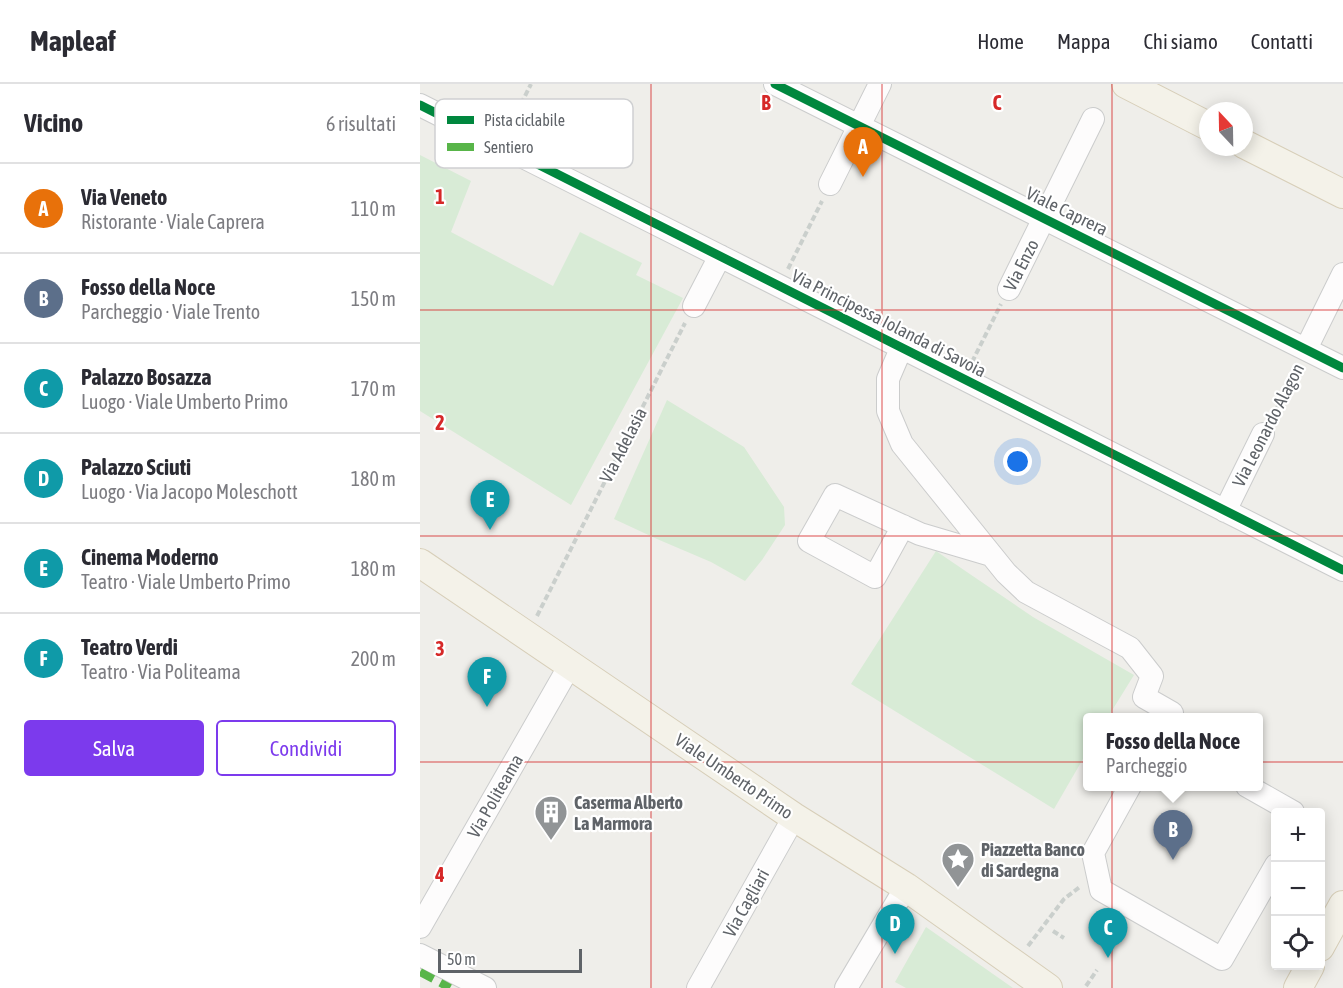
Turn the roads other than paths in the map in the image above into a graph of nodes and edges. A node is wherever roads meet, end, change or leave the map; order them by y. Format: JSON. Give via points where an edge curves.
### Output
{"nodes":[{"id":1,"x":776,"y":84,"type":"edge"},
{"id":2,"x":880,"y":84,"type":"edge"},
{"id":3,"x":1126,"y":84,"type":"edge"},
{"id":4,"x":420,"y":105,"type":"edge"},
{"id":5,"x":435,"y":112,"type":"edge"},
{"id":6,"x":1093,"y":119,"type":"dead end"},
{"id":7,"x":1199,"y":121,"type":"edge"},
{"id":8,"x":859,"y":126,"type":"junction"},
{"id":9,"x":1253,"y":149,"type":"edge"},
{"id":10,"x":546,"y":168,"type":"edge"},
{"id":11,"x":830,"y":184,"type":"road end"},
{"id":12,"x":1343,"y":194,"type":"edge"},
{"id":13,"x":1044,"y":218,"type":"junction"},
{"id":14,"x":720,"y":256,"type":"junction"},
{"id":15,"x":1343,"y":274,"type":"edge"},
{"id":16,"x":1009,"y":289,"type":"road end"},
{"id":17,"x":694,"y":306,"type":"road end"},
{"id":18,"x":903,"y":348,"type":"junction"},
{"id":19,"x":1306,"y":349,"type":"junction"},
{"id":20,"x":1343,"y":368,"type":"edge"},
{"id":21,"x":1263,"y":434,"type":"road end"},
{"id":22,"x":1225,"y":511,"type":"junction"},
{"id":23,"x":903,"y":526,"type":"dead end"},
{"id":24,"x":991,"y":555,"type":"junction"},
{"id":25,"x":420,"y":563,"type":"edge"},
{"id":26,"x":1343,"y":570,"type":"edge"},
{"id":27,"x":570,"y":665,"type":"junction"},
{"id":28,"x":1172,"y":713,"type":"edge"},
{"id":29,"x":1128,"y":791,"type":"edge"},
{"id":30,"x":1255,"y":791,"type":"edge"},
{"id":31,"x":1284,"y":808,"type":"edge"},
{"id":32,"x":794,"y":817,"type":"junction"},
{"id":33,"x":1271,"y":872,"type":"edge"},
{"id":34,"x":906,"y":887,"type":"junction"},
{"id":35,"x":1343,"y":905,"type":"edge"},
{"id":36,"x":420,"y":927,"type":"edge"},
{"id":37,"x":1325,"y":938,"type":"edge"},
{"id":38,"x":420,"y":955,"type":"edge"},
{"id":39,"x":1308,"y":970,"type":"edge"},
{"id":40,"x":420,"y":972,"type":"edge"},
{"id":41,"x":450,"y":988,"type":"edge"},
{"id":42,"x":485,"y":988,"type":"edge"},
{"id":43,"x":698,"y":988,"type":"edge"},
{"id":44,"x":846,"y":988,"type":"edge"},
{"id":45,"x":1048,"y":988,"type":"edge"},
{"id":46,"x":1298,"y":988,"type":"edge"}],
"edges":[{"from":1,"to":8,"type":"street","name":"Viale Caprera"},
{"from":2,"to":8,"type":"street"},
{"from":3,"to":7,"type":"main road"},
{"from":4,"to":5,"type":"street","name":"Via Principessa Iolanda di Savoia"},
{"from":6,"to":13,"type":"street","name":"Via Enzo"},
{"from":8,"to":11,"type":"street"},
{"from":8,"to":13,"type":"street","name":"Viale Caprera"},
{"from":9,"to":12,"type":"main road"},
{"from":10,"to":14,"type":"street","name":"Via Principessa Iolanda di Savoia"},
{"from":13,"to":16,"type":"street","name":"Via Enzo"},
{"from":13,"to":19,"type":"street","name":"Viale Caprera"},
{"from":14,"to":17,"type":"street"},
{"from":14,"to":18,"type":"street","name":"Via Principessa Iolanda di Savoia"},
{"from":15,"to":19,"type":"street","name":"Via Leonardo Alagon"},
{"from":18,"to":22,"type":"street","name":"Via Principessa Iolanda di Savoia"},
{"from":18,"to":24,"type":"street","via":[[888,379],[888,411],[902,444]]},
{"from":19,"to":20,"type":"street","name":"Viale Caprera"},
{"from":21,"to":22,"type":"street","name":"Via Leonardo Alagon"},
{"from":22,"to":26,"type":"street","name":"Via Principessa Iolanda di Savoia"},
{"from":23,"to":24,"type":"street"},
{"from":24,"to":28,"type":"street","via":[[1026,592],[1130,648],[1152,676],[1144,697]]},
{"from":25,"to":27,"type":"main road","name":"Viale Umberto Primo"},
{"from":27,"to":32,"type":"main road","name":"Viale Umberto Primo"},
{"from":27,"to":36,"type":"street","name":"Via Politeama"},
{"from":29,"to":33,"type":"street","via":[[1093,853],[1101,890],[1222,959]]},
{"from":30,"to":31,"type":"street"},
{"from":32,"to":34,"type":"main road","name":"Viale Umberto Primo"},
{"from":32,"to":43,"type":"street","name":"Via Cagliari"},
{"from":34,"to":44,"type":"street"},
{"from":34,"to":45,"type":"main road","name":"Viale Umberto Primo"},
{"from":35,"to":37,"type":"main road"},
{"from":38,"to":42,"type":"street"},
{"from":39,"to":46,"type":"main road"},
{"from":40,"to":41,"type":"street"}]}
